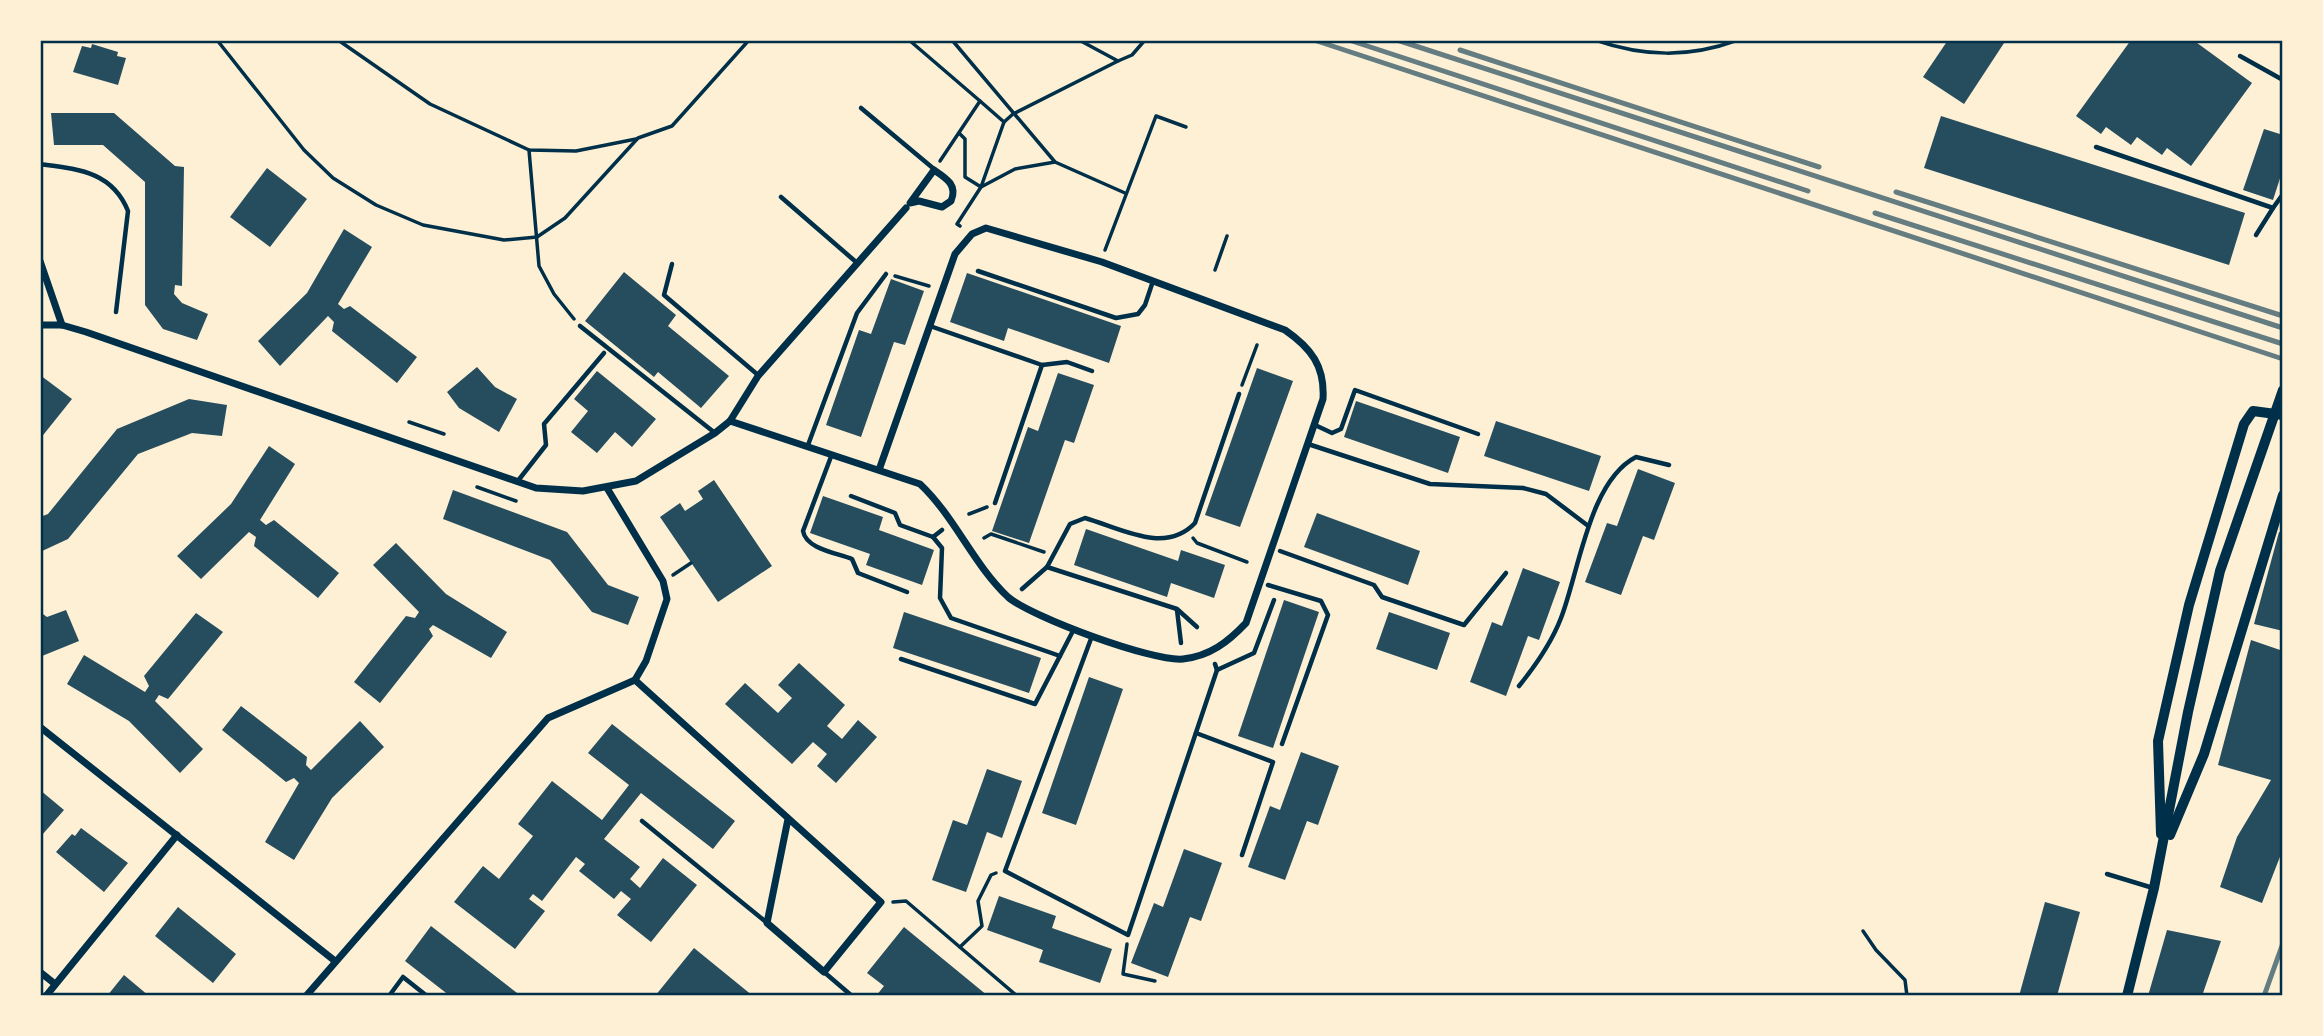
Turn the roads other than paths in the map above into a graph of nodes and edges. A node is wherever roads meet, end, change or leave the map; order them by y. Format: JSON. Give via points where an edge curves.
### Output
{"nodes":[{"id":1,"x":2240,"y":56,"type":"dead end"},
{"id":2,"x":2283,"y":80,"type":"edge"},
{"id":3,"x":861,"y":108,"type":"dead end"},
{"id":4,"x":2096,"y":146,"type":"dead end"},
{"id":5,"x":40,"y":164,"type":"edge"},
{"id":6,"x":934,"y":170,"type":"junction"},
{"id":7,"x":2283,"y":194,"type":"edge"},
{"id":8,"x":781,"y":197,"type":"dead end"},
{"id":9,"x":908,"y":206,"type":"junction"},
{"id":10,"x":2273,"y":208,"type":"junction"},
{"id":11,"x":2256,"y":235,"type":"dead end"},
{"id":12,"x":40,"y":261,"type":"edge"},
{"id":13,"x":856,"y":262,"type":"junction"},
{"id":14,"x":672,"y":264,"type":"dead end"},
{"id":15,"x":978,"y":271,"type":"dead end"},
{"id":16,"x":886,"y":274,"type":"road end"},
{"id":17,"x":1153,"y":281,"type":"junction"},
{"id":18,"x":116,"y":312,"type":"dead end"},
{"id":19,"x":40,"y":325,"type":"edge"},
{"id":20,"x":62,"y":325,"type":"junction"},
{"id":21,"x":580,"y":326,"type":"road end"},
{"id":22,"x":930,"y":326,"type":"junction"},
{"id":23,"x":604,"y":353,"type":"dead end"},
{"id":24,"x":1042,"y":365,"type":"junction"},
{"id":25,"x":1092,"y":371,"type":"dead end"},
{"id":26,"x":758,"y":376,"type":"junction"},
{"id":27,"x":2283,"y":390,"type":"edge"},
{"id":28,"x":1239,"y":394,"type":"road end"},
{"id":29,"x":2283,"y":415,"type":"edge"},
{"id":30,"x":730,"y":421,"type":"junction"},
{"id":31,"x":1314,"y":425,"type":"junction"},
{"id":32,"x":715,"y":433,"type":"junction"},
{"id":33,"x":1478,"y":434,"type":"dead end"},
{"id":34,"x":1307,"y":444,"type":"junction"},
{"id":35,"x":808,"y":445,"type":"junction"},
{"id":36,"x":832,"y":453,"type":"junction"},
{"id":37,"x":1669,"y":465,"type":"dead end"},
{"id":38,"x":879,"y":470,"type":"junction"},
{"id":39,"x":517,"y":482,"type":"junction"},
{"id":40,"x":607,"y":488,"type":"junction"},
{"id":41,"x":2283,"y":495,"type":"edge"},
{"id":42,"x":851,"y":496,"type":"dead end"},
{"id":43,"x":995,"y":503,"type":"road end"},
{"id":44,"x":1587,"y":525,"type":"junction"},
{"id":45,"x":942,"y":530,"type":"dead end"},
{"id":46,"x":933,"y":537,"type":"junction"},
{"id":47,"x":1280,"y":551,"type":"dead end"},
{"id":48,"x":1047,"y":566,"type":"junction"},
{"id":49,"x":1506,"y":573,"type":"dead end"},
{"id":50,"x":1268,"y":585,"type":"dead end"},
{"id":51,"x":1022,"y":589,"type":"dead end"},
{"id":52,"x":907,"y":592,"type":"dead end"},
{"id":53,"x":1274,"y":600,"type":"dead end"},
{"id":54,"x":1177,"y":609,"type":"junction"},
{"id":55,"x":1197,"y":627,"type":"dead end"},
{"id":56,"x":1074,"y":628,"type":"junction"},
{"id":57,"x":1092,"y":635,"type":"junction"},
{"id":58,"x":1181,"y":643,"type":"dead end"},
{"id":59,"x":1060,"y":656,"type":"junction"},
{"id":60,"x":901,"y":659,"type":"dead end"},
{"id":61,"x":1215,"y":664,"type":"dead end"},
{"id":62,"x":1217,"y":670,"type":"junction"},
{"id":63,"x":635,"y":680,"type":"junction"},
{"id":64,"x":1519,"y":686,"type":"dead end"},
{"id":65,"x":40,"y":727,"type":"edge"},
{"id":66,"x":1196,"y":733,"type":"junction"},
{"id":67,"x":1282,"y":744,"type":"dead end"},
{"id":68,"x":788,"y":818,"type":"junction"},
{"id":69,"x":642,"y":821,"type":"dead end"},
{"id":70,"x":177,"y":835,"type":"junction"},
{"id":71,"x":2162,"y":854,"type":"junction"},
{"id":72,"x":1242,"y":855,"type":"dead end"},
{"id":73,"x":2107,"y":874,"type":"dead end"},
{"id":74,"x":2154,"y":888,"type":"junction"},
{"id":75,"x":767,"y":923,"type":"junction"},
{"id":76,"x":335,"y":961,"type":"junction"},
{"id":77,"x":40,"y":972,"type":"edge"},
{"id":78,"x":824,"y":972,"type":"junction"},
{"id":79,"x":55,"y":984,"type":"junction"},
{"id":80,"x":46,"y":996,"type":"edge"},
{"id":81,"x":306,"y":996,"type":"edge"},
{"id":82,"x":389,"y":996,"type":"edge"},
{"id":83,"x":427,"y":996,"type":"edge"},
{"id":84,"x":852,"y":996,"type":"edge"},
{"id":85,"x":2127,"y":996,"type":"edge"}],
"edges":[{"from":1,"to":2,"type":"lane"},
{"from":3,"to":6,"type":"lane"},
{"from":4,"to":10,"type":"lane"},
{"from":5,"to":18,"type":"lane","via":[[94,173],[124,201],[128,211]]},
{"from":6,"to":9,"type":"street"},
{"from":6,"to":9,"type":"street","via":[[951,183],[951,201],[942,207],[919,201]]},
{"from":7,"to":10,"type":"lane"},
{"from":8,"to":13,"type":"lane"},
{"from":9,"to":13,"type":"street"},
{"from":10,"to":11,"type":"lane"},
{"from":12,"to":20,"type":"street"},
{"from":13,"to":26,"type":"street"},
{"from":14,"to":26,"type":"lane","via":[[664,295]]},
{"from":15,"to":17,"type":"lane","via":[[1116,318],[1138,314]]},
{"from":16,"to":35,"type":"lane","via":[[857,313]]},
{"from":17,"to":22,"type":"street","via":[[986,228],[972,234],[955,254]]},
{"from":17,"to":31,"type":"street","via":[[1285,330],[1305,344],[1324,379]]},
{"from":19,"to":20,"type":"street"},
{"from":20,"to":39,"type":"street"},
{"from":21,"to":32,"type":"lane"},
{"from":22,"to":24,"type":"lane"},
{"from":22,"to":38,"type":"street"},
{"from":23,"to":39,"type":"lane","via":[[544,424],[546,445]]},
{"from":24,"to":25,"type":"lane","via":[[1067,362]]},
{"from":24,"to":43,"type":"lane"},
{"from":26,"to":30,"type":"street"},
{"from":27,"to":71,"type":"street","via":[[2220,570]]},
{"from":28,"to":48,"type":"lane","via":[[1195,523],[1187,531],[1161,540],[1085,518],[1070,524]]},
{"from":29,"to":71,"type":"street","via":[[2253,411],[2244,424],[2189,605],[2158,741]]},
{"from":30,"to":32,"type":"street"},
{"from":30,"to":35,"type":"street"},
{"from":31,"to":33,"type":"lane","via":[[1332,433],[1340,429],[1355,390]]},
{"from":31,"to":34,"type":"street"},
{"from":32,"to":40,"type":"street","via":[[654,472]]},
{"from":34,"to":44,"type":"lane","via":[[1430,485],[1523,488],[1546,494]]},
{"from":34,"to":57,"type":"street","via":[[1245,623],[1230,640],[1211,652],[1183,659],[1163,658]]},
{"from":35,"to":36,"type":"street"},
{"from":36,"to":38,"type":"street"},
{"from":36,"to":52,"type":"lane","via":[[804,538],[852,559],[858,573]]},
{"from":37,"to":44,"type":"lane","via":[[1636,457],[1620,465]]},
{"from":38,"to":56,"type":"street","via":[[920,484],[939,501],[994,582],[1011,599]]},
{"from":39,"to":40,"type":"street","via":[[560,491]]},
{"from":40,"to":63,"type":"street","via":[[666,591],[650,650]]},
{"from":41,"to":71,"type":"street","via":[[2204,754]]},
{"from":42,"to":46,"type":"lane","via":[[895,513],[900,525]]},
{"from":44,"to":64,"type":"lane","via":[[1561,619],[1544,654]]},
{"from":45,"to":46,"type":"lane"},
{"from":46,"to":59,"type":"lane","via":[[942,548],[940,598],[951,618]]},
{"from":47,"to":49,"type":"lane","via":[[1374,585],[1382,597],[1464,625]]},
{"from":48,"to":51,"type":"lane"},
{"from":48,"to":54,"type":"lane"},
{"from":50,"to":67,"type":"lane","via":[[1321,601],[1328,615]]},
{"from":53,"to":62,"type":"lane","via":[[1254,653]]},
{"from":54,"to":55,"type":"lane"},
{"from":54,"to":58,"type":"lane"},
{"from":56,"to":57,"type":"street"},
{"from":56,"to":59,"type":"lane"},
{"from":57,"to":66,"type":"lane","via":[[1005,871],[1128,935]]},
{"from":59,"to":60,"type":"lane","via":[[1035,704]]},
{"from":61,"to":62,"type":"lane"},
{"from":62,"to":66,"type":"lane"},
{"from":63,"to":68,"type":"street"},
{"from":63,"to":76,"type":"street","via":[[548,718]]},
{"from":65,"to":70,"type":"street"},
{"from":66,"to":72,"type":"lane","via":[[1273,762]]},
{"from":68,"to":75,"type":"street"},
{"from":68,"to":78,"type":"street","via":[[881,902]]},
{"from":69,"to":75,"type":"lane"},
{"from":70,"to":76,"type":"street"},
{"from":70,"to":79,"type":"street"},
{"from":71,"to":74,"type":"street"},
{"from":73,"to":74,"type":"lane"},
{"from":74,"to":85,"type":"street"},
{"from":75,"to":78,"type":"street"},
{"from":76,"to":81,"type":"street"},
{"from":77,"to":79,"type":"street"},
{"from":78,"to":84,"type":"lane"},
{"from":79,"to":80,"type":"street"},
{"from":82,"to":83,"type":"lane","via":[[403,977]]}]}
